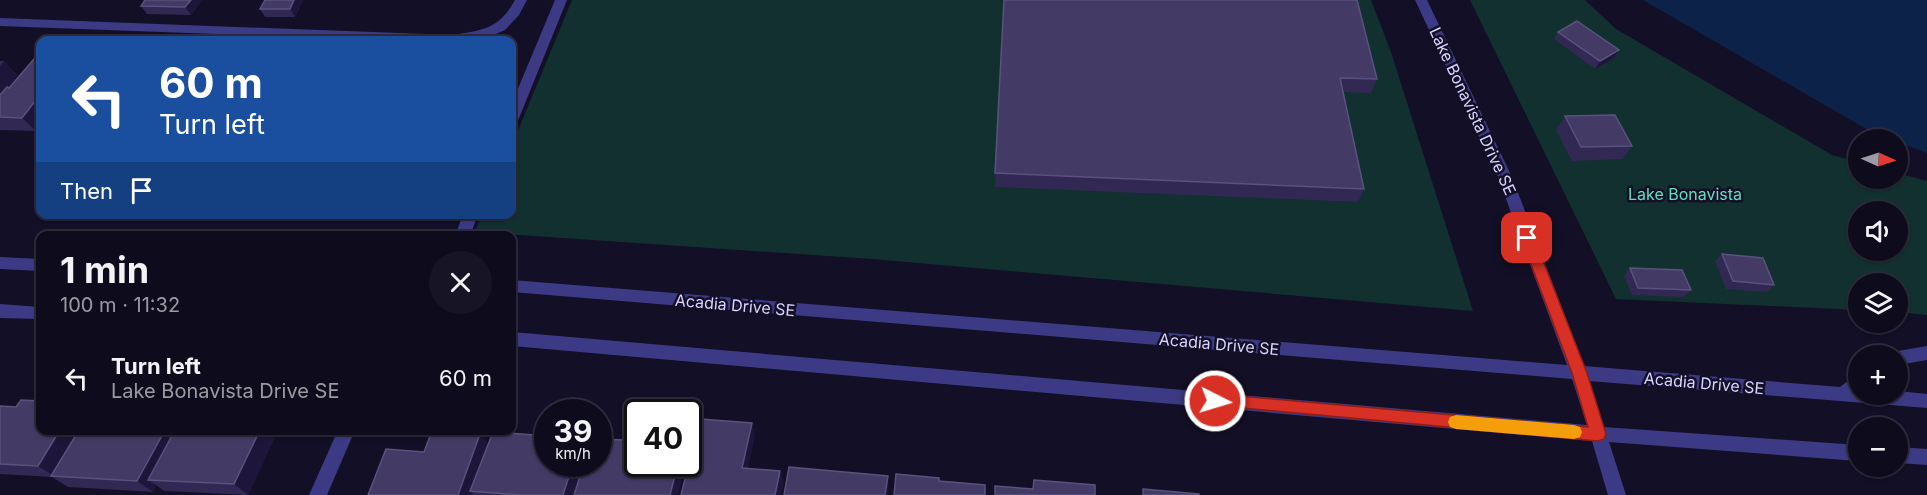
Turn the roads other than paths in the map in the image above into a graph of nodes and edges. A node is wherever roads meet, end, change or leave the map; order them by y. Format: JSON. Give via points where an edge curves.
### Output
{"nodes":[{"id":1,"x":521,"y":0,"type":"edge"},
{"id":2,"x":561,"y":0,"type":"edge"},
{"id":3,"x":1421,"y":0,"type":"edge"},
{"id":4,"x":0,"y":22,"type":"edge"},
{"id":5,"x":372,"y":36,"type":"edge"},
{"id":6,"x":469,"y":36,"type":"edge"},
{"id":7,"x":516,"y":108,"type":"edge"},
{"id":8,"x":0,"y":263,"type":"edge"},
{"id":9,"x":36,"y":264,"type":"edge"},
{"id":10,"x":516,"y":286,"type":"edge"},
{"id":11,"x":0,"y":311,"type":"edge"},
{"id":12,"x":36,"y":313,"type":"edge"},
{"id":13,"x":516,"y":339,"type":"edge"},
{"id":14,"x":1927,"y":353,"type":"edge"},
{"id":15,"x":1908,"y":356,"type":"edge"},
{"id":16,"x":1579,"y":373,"type":"junction"},
{"id":17,"x":1848,"y":389,"type":"edge"},
{"id":18,"x":1843,"y":394,"type":"junction"},
{"id":19,"x":1927,"y":401,"type":"edge"},
{"id":20,"x":1598,"y":434,"type":"junction"},
{"id":21,"x":344,"y":435,"type":"edge"},
{"id":22,"x":1848,"y":452,"type":"edge"},
{"id":23,"x":1908,"y":456,"type":"edge"},
{"id":24,"x":1927,"y":457,"type":"edge"},
{"id":25,"x":318,"y":495,"type":"edge"},
{"id":26,"x":1617,"y":495,"type":"edge"}],
"edges":[{"from":1,"to":6,"type":"street","via":[[515,13],[497,31]]},
{"from":2,"to":7,"type":"street"},
{"from":3,"to":16,"type":"street","name":"Lake Bonavista Drive SE","via":[[1505,178]]},
{"from":4,"to":5,"type":"street"},
{"from":8,"to":9,"type":"street"},
{"from":10,"to":16,"type":"street","name":"Acadia Drive SE"},
{"from":11,"to":12,"type":"street"},
{"from":13,"to":20,"type":"street"},
{"from":14,"to":15,"type":"street"},
{"from":16,"to":18,"type":"street","name":"Acadia Drive SE"},
{"from":16,"to":20,"type":"street","name":"Lake Bonavista Drive SE"},
{"from":17,"to":18,"type":"street"},
{"from":18,"to":19,"type":"street","name":"Acadia Drive SE"},
{"from":20,"to":22,"type":"street"},
{"from":20,"to":26,"type":"street","name":"Lake Bonavista Drive SE"},
{"from":21,"to":25,"type":"street"},
{"from":23,"to":24,"type":"street"}]}
